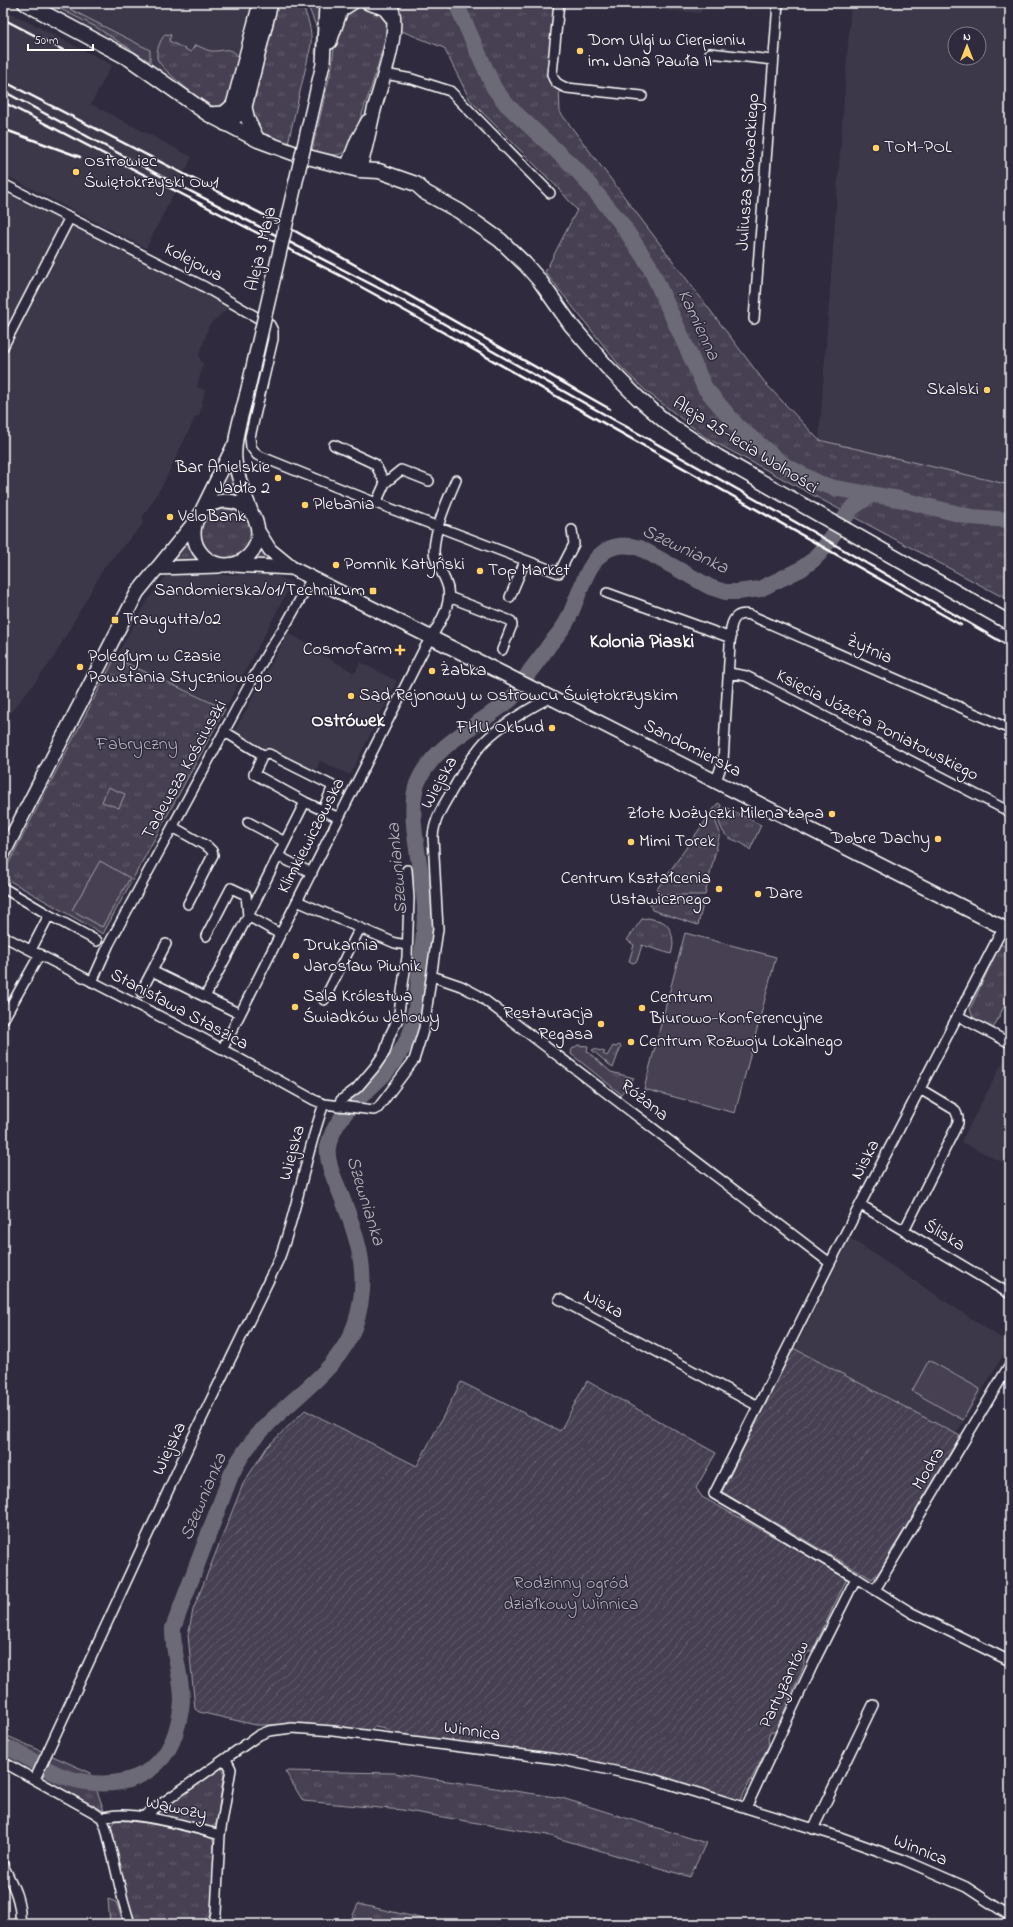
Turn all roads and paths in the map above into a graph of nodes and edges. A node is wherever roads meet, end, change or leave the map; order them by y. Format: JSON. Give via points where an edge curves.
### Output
{"nodes":[{"id":1,"x":25,"y":3,"type":"edge"},
{"id":2,"x":260,"y":3,"type":"edge"},
{"id":3,"x":271,"y":3,"type":"edge"},
{"id":4,"x":368,"y":3,"type":"edge"},
{"id":5,"x":389,"y":3,"type":"edge"},
{"id":6,"x":559,"y":3,"type":"edge"},
{"id":7,"x":778,"y":3,"type":"edge"},
{"id":8,"x":324,"y":5,"type":"edge"},
{"id":9,"x":347,"y":6,"type":"edge"},
{"id":10,"x":394,"y":28,"type":"junction"},
{"id":11,"x":710,"y":53,"type":"dead end"},
{"id":12,"x":773,"y":60,"type":"junction"},
{"id":13,"x":323,"y":64,"type":"junction"},
{"id":14,"x":385,"y":74,"type":"junction"},
{"id":15,"x":642,"y":96,"type":"dead end"},
{"id":16,"x":245,"y":108,"type":"junction"},
{"id":17,"x":208,"y":114,"type":"junction"},
{"id":18,"x":225,"y":124,"type":"junction"},
{"id":19,"x":258,"y":140,"type":"junction"},
{"id":20,"x":353,"y":168,"type":"junction"},
{"id":21,"x":3,"y":184,"type":"edge"},
{"id":22,"x":550,"y":193,"type":"dead end"},
{"id":23,"x":70,"y":217,"type":"junction"},
{"id":24,"x":754,"y":319,"type":"dead end"},
{"id":25,"x":3,"y":347,"type":"edge"},
{"id":26,"x":236,"y":442,"type":"junction"},
{"id":27,"x":334,"y":445,"type":"dead end"},
{"id":28,"x":456,"y":480,"type":"dead end"},
{"id":29,"x":429,"y":481,"type":"dead end"},
{"id":30,"x":385,"y":483,"type":"junction"},
{"id":31,"x":376,"y":503,"type":"junction"},
{"id":32,"x":200,"y":515,"type":"junction"},
{"id":33,"x":253,"y":516,"type":"junction"},
{"id":34,"x":439,"y":528,"type":"junction"},
{"id":35,"x":572,"y":530,"type":"dead end"},
{"id":36,"x":258,"y":531,"type":"junction"},
{"id":37,"x":525,"y":561,"type":"junction"},
{"id":38,"x":226,"y":565,"type":"junction"},
{"id":39,"x":156,"y":568,"type":"junction"},
{"id":40,"x":292,"y":568,"type":"junction"},
{"id":41,"x":312,"y":578,"type":"junction"},
{"id":42,"x":607,"y":593,"type":"dead end"},
{"id":43,"x":449,"y":597,"type":"junction"},
{"id":44,"x":510,"y":597,"type":"dead end"},
{"id":45,"x":1010,"y":623,"type":"edge"},
{"id":46,"x":431,"y":637,"type":"junction"},
{"id":47,"x":731,"y":638,"type":"junction"},
{"id":48,"x":502,"y":650,"type":"dead end"},
{"id":49,"x":729,"y":673,"type":"junction"},
{"id":50,"x":551,"y":697,"type":"junction"},
{"id":51,"x":1010,"y":728,"type":"edge"},
{"id":52,"x":225,"y":732,"type":"junction"},
{"id":53,"x":263,"y":755,"type":"junction"},
{"id":54,"x":716,"y":781,"type":"junction"},
{"id":55,"x":305,"y":802,"type":"junction"},
{"id":56,"x":323,"y":810,"type":"junction"},
{"id":57,"x":1010,"y":812,"type":"edge"},
{"id":58,"x":339,"y":818,"type":"junction"},
{"id":59,"x":248,"y":822,"type":"dead end"},
{"id":60,"x":173,"y":827,"type":"junction"},
{"id":61,"x":285,"y":842,"type":"junction"},
{"id":62,"x":3,"y":854,"type":"edge"},
{"id":63,"x":278,"y":856,"type":"junction"},
{"id":64,"x":407,"y":870,"type":"dead end"},
{"id":65,"x":312,"y":872,"type":"junction"},
{"id":66,"x":5,"y":889,"type":"dead end"},
{"id":67,"x":297,"y":901,"type":"junction"},
{"id":68,"x":188,"y":904,"type":"dead end"},
{"id":69,"x":49,"y":915,"type":"junction"},
{"id":70,"x":248,"y":916,"type":"junction"},
{"id":71,"x":360,"y":928,"type":"junction"},
{"id":72,"x":1006,"y":930,"type":"edge"},
{"id":73,"x":280,"y":934,"type":"junction"},
{"id":74,"x":3,"y":936,"type":"edge"},
{"id":75,"x":206,"y":936,"type":"dead end"},
{"id":76,"x":3,"y":941,"type":"edge"},
{"id":77,"x":97,"y":941,"type":"dead end"},
{"id":78,"x":19,"y":944,"type":"junction"},
{"id":79,"x":166,"y":944,"type":"dead end"},
{"id":80,"x":407,"y":945,"type":"junction"},
{"id":81,"x":31,"y":950,"type":"junction"},
{"id":82,"x":40,"y":954,"type":"junction"},
{"id":83,"x":152,"y":971,"type":"junction"},
{"id":84,"x":432,"y":976,"type":"junction"},
{"id":85,"x":92,"y":982,"type":"junction"},
{"id":86,"x":141,"y":992,"type":"dead end"},
{"id":87,"x":205,"y":997,"type":"junction"},
{"id":88,"x":324,"y":1000,"type":"dead end"},
{"id":89,"x":240,"y":1014,"type":"junction"},
{"id":90,"x":958,"y":1016,"type":"junction"},
{"id":91,"x":3,"y":1020,"type":"edge"},
{"id":92,"x":1010,"y":1043,"type":"edge"},
{"id":93,"x":222,"y":1050,"type":"junction"},
{"id":94,"x":920,"y":1090,"type":"junction"},
{"id":95,"x":324,"y":1104,"type":"junction"},
{"id":96,"x":338,"y":1106,"type":"junction"},
{"id":97,"x":861,"y":1205,"type":"junction"},
{"id":98,"x":904,"y":1231,"type":"junction"},
{"id":99,"x":830,"y":1263,"type":"junction"},
{"id":100,"x":1010,"y":1294,"type":"edge"},
{"id":101,"x":559,"y":1299,"type":"dead end"},
{"id":102,"x":1010,"y":1364,"type":"edge"},
{"id":103,"x":758,"y":1406,"type":"junction"},
{"id":104,"x":856,"y":1578,"type":"junction"},
{"id":105,"x":875,"y":1590,"type":"junction"},
{"id":106,"x":1010,"y":1661,"type":"edge"},
{"id":107,"x":873,"y":1705,"type":"dead end"},
{"id":108,"x":226,"y":1759,"type":"junction"},
{"id":109,"x":3,"y":1762,"type":"edge"},
{"id":110,"x":35,"y":1779,"type":"junction"},
{"id":111,"x":746,"y":1808,"type":"junction"},
{"id":112,"x":144,"y":1816,"type":"junction"},
{"id":113,"x":102,"y":1818,"type":"junction"},
{"id":114,"x":813,"y":1829,"type":"junction"},
{"id":115,"x":220,"y":1836,"type":"junction"},
{"id":116,"x":3,"y":1865,"type":"edge"},
{"id":117,"x":1010,"y":1916,"type":"edge"},
{"id":118,"x":20,"y":1924,"type":"edge"},
{"id":119,"x":130,"y":1924,"type":"edge"},
{"id":120,"x":213,"y":1924,"type":"edge"}],
"edges":[{"from":1,"to":17,"type":"main road","name":"Aleja 25-lecia Wolności","via":[[130,59]]},
{"from":2,"to":17,"type":"main road","via":[[232,105],[224,113]]},
{"from":3,"to":16,"type":"main road"},
{"from":4,"to":10,"type":"main road","via":[[387,10],[392,17]]},
{"from":5,"to":10,"type":"main road","via":[[395,16]]},
{"from":6,"to":15,"type":"street","via":[[552,74],[555,82],[567,88]]},
{"from":7,"to":12,"type":"street","name":"Juliusza Słowackiego"},
{"from":8,"to":9,"type":"main road","via":[[331,9]]},
{"from":8,"to":13,"type":"main road","name":"Aleja 3 Maja"},
{"from":9,"to":13,"type":"main road","name":"Aleja 3 Maja"},
{"from":10,"to":14,"type":"main road"},
{"from":11,"to":12,"type":"street"},
{"from":12,"to":24,"type":"street","name":"Juliusza Słowackiego"},
{"from":13,"to":26,"type":"main road","name":"Aleja 3 Maja","bridge":true},
{"from":14,"to":20,"type":"main road","via":[[367,145]]},
{"from":14,"to":22,"type":"street","via":[[450,91]]},
{"from":16,"to":18,"type":"main road"},
{"from":16,"to":19,"type":"main road"},
{"from":17,"to":18,"type":"main road","name":"Aleja 25-lecia Wolności"},
{"from":18,"to":19,"type":"main road","name":"Aleja 25-lecia Wolności"},
{"from":19,"to":20,"type":"main road","name":"Aleja 25-lecia Wolności","via":[[296,154]]},
{"from":20,"to":45,"type":"main road","name":"Aleja 25-lecia Wolności","via":[[379,171],[416,184],[500,240],[540,281],[571,325],[607,367],[667,423],[718,457]]},
{"from":21,"to":23,"type":"street","name":"Kolejowa"},
{"from":23,"to":25,"type":"street"},
{"from":23,"to":31,"type":"street","name":"Kolejowa","via":[[203,286],[270,325],[273,331],[272,339],[251,432],[252,450],[257,455]]},
{"from":26,"to":32,"type":"main road","name":"Aleja 3 Maja"},
{"from":26,"to":33,"type":"main road","name":"Aleja 3 Maja","via":[[236,467]]},
{"from":27,"to":30,"type":"street","via":[[375,464]]},
{"from":28,"to":34,"type":"street"},
{"from":29,"to":30,"type":"street","via":[[401,470]]},
{"from":30,"to":31,"type":"street"},
{"from":31,"to":34,"type":"street"},
{"from":32,"to":33,"type":"main road","via":[[216,503],[229,502],[242,506]]},
{"from":32,"to":38,"type":"main road","via":[[194,528],[194,538],[199,552],[210,561]]},
{"from":32,"to":39,"type":"main road"},
{"from":33,"to":36,"type":"main road"},
{"from":34,"to":37,"type":"street"},
{"from":34,"to":43,"type":"street","via":[[434,549],[435,558],[446,582]]},
{"from":35,"to":37,"type":"street","via":[[574,544],[559,574]]},
{"from":36,"to":38,"type":"main road","via":[[256,543],[249,555],[238,563]]},
{"from":36,"to":40,"type":"main road","name":"Sandomierska","via":[[270,550]]},
{"from":37,"to":44,"type":"street"},
{"from":38,"to":39,"type":"main road","name":"Sandomierska"},
{"from":38,"to":40,"type":"main road","name":"Sandomierska"},
{"from":39,"to":62,"type":"main road","via":[[132,602]]},
{"from":40,"to":41,"type":"main road","name":"Sandomierska"},
{"from":41,"to":46,"type":"main road","name":"Sandomierska"},
{"from":41,"to":52,"type":"street","name":"Tadeusza Kościuszki","via":[[269,650]]},
{"from":42,"to":47,"type":"street"},
{"from":43,"to":46,"type":"street","name":"Klimkiewiczowska"},
{"from":43,"to":48,"type":"street","via":[[511,622],[511,629]]},
{"from":46,"to":50,"type":"main road","name":"Sandomierska"},
{"from":46,"to":58,"type":"street","name":"Klimkiewiczowska"},
{"from":47,"to":49,"type":"street"},
{"from":47,"to":51,"type":"street","name":"Żytnia","via":[[735,618],[740,614],[750,615]]},
{"from":49,"to":54,"type":"street","via":[[723,761]]},
{"from":49,"to":57,"type":"street","name":"Księcia Józefa Poniatowskiego","via":[[746,676]]},
{"from":50,"to":54,"type":"main road","name":"Sandomierska"},
{"from":50,"to":84,"type":"street","name":"Wiejska","via":[[485,741],[468,764],[440,812],[433,837],[438,929]]},
{"from":52,"to":53,"type":"street"},
{"from":52,"to":60,"type":"street","name":"Tadeusza Kościuszki"},
{"from":53,"to":55,"type":"street","via":[[254,774]]},
{"from":53,"to":56,"type":"street","via":[[269,754],[333,786]]},
{"from":54,"to":72,"type":"main road","name":"Sandomierska"},
{"from":55,"to":56,"type":"street"},
{"from":55,"to":61,"type":"street"},
{"from":56,"to":58,"type":"street"},
{"from":58,"to":65,"type":"street","name":"Klimkiewiczowska"},
{"from":59,"to":61,"type":"street"},
{"from":60,"to":68,"type":"street","via":[[208,847],[213,856]]},
{"from":60,"to":85,"type":"street","name":"Tadeusza Kościuszki","via":[[109,944]]},
{"from":61,"to":63,"type":"street"},
{"from":63,"to":65,"type":"street"},
{"from":63,"to":70,"type":"street"},
{"from":64,"to":80,"type":"street"},
{"from":65,"to":67,"type":"street","name":"Klimkiewiczowska"},
{"from":66,"to":69,"type":"street"},
{"from":67,"to":71,"type":"street"},
{"from":67,"to":73,"type":"street","name":"Klimkiewiczowska"},
{"from":69,"to":77,"type":"street"},
{"from":69,"to":81,"type":"street"},
{"from":70,"to":73,"type":"street"},
{"from":70,"to":75,"type":"street","via":[[246,895],[231,888]]},
{"from":70,"to":87,"type":"street"},
{"from":71,"to":80,"type":"street","via":[[395,943]]},
{"from":71,"to":88,"type":"street"},
{"from":72,"to":90,"type":"street","name":"Niska"},
{"from":73,"to":89,"type":"street","name":"Klimkiewiczowska"},
{"from":74,"to":78,"type":"street","name":"Stanisława Staszica"},
{"from":76,"to":78,"type":"street","name":"Stanisława Staszica"},
{"from":78,"to":81,"type":"street","name":"Stanisława Staszica"},
{"from":79,"to":83,"type":"street"},
{"from":80,"to":96,"type":"street","via":[[398,1019],[385,1052],[357,1088],[341,1100]]},
{"from":81,"to":82,"type":"street","name":"Stanisława Staszica"},
{"from":82,"to":85,"type":"street","name":"Stanisława Staszica"},
{"from":82,"to":91,"type":"street"},
{"from":83,"to":86,"type":"street"},
{"from":83,"to":87,"type":"street"},
{"from":84,"to":96,"type":"street","name":"Wiejska","via":[[424,1028],[414,1060],[378,1108],[369,1111]]},
{"from":84,"to":99,"type":"street","name":"Różana","via":[[478,995]]},
{"from":85,"to":93,"type":"street","name":"Stanisława Staszica"},
{"from":87,"to":89,"type":"street"},
{"from":89,"to":93,"type":"street","name":"Klimkiewiczowska"},
{"from":90,"to":92,"type":"street"},
{"from":90,"to":94,"type":"street","name":"Niska"},
{"from":93,"to":95,"type":"street","name":"Stanisława Staszica"},
{"from":94,"to":97,"type":"street","name":"Niska"},
{"from":94,"to":98,"type":"street","via":[[955,1110],[958,1123]]},
{"from":95,"to":96,"type":"street","name":"Wiejska"},
{"from":95,"to":110,"type":"street","name":"Wiejska","via":[[279,1259],[192,1439]]},
{"from":97,"to":98,"type":"street","name":"Śliska"},
{"from":97,"to":99,"type":"street","name":"Niska"},
{"from":98,"to":100,"type":"street","name":"Śliska"},
{"from":99,"to":103,"type":"street","name":"Niska"},
{"from":101,"to":103,"type":"street","name":"Niska"},
{"from":102,"to":105,"type":"street","name":"Modra"},
{"from":103,"to":104,"type":"street","name":"Niska","via":[[714,1494]]},
{"from":104,"to":105,"type":"street"},
{"from":104,"to":111,"type":"street","name":"Partyzantów"},
{"from":105,"to":106,"type":"street","via":[[912,1613]]},
{"from":107,"to":114,"type":"street"},
{"from":108,"to":111,"type":"street","name":"Winnica","via":[[259,1735],[269,1731],[292,1728],[326,1730],[557,1759],[653,1779]]},
{"from":108,"to":112,"type":"street","name":"Winnica"},
{"from":108,"to":115,"type":"street","name":"Wąwozy","via":[[231,1769]]},
{"from":109,"to":110,"type":"street"},
{"from":110,"to":113,"type":"street"},
{"from":111,"to":114,"type":"street","name":"Winnica"},
{"from":112,"to":113,"type":"street","name":"Wąwozy"},
{"from":112,"to":115,"type":"street","name":"Wąwozy"},
{"from":113,"to":119,"type":"street"},
{"from":114,"to":117,"type":"street","name":"Winnica","via":[[904,1860],[966,1887]]},
{"from":115,"to":120,"type":"street","name":"Wąwozy","via":[[216,1913]]},
{"from":116,"to":118,"type":"street","via":[[16,1891],[21,1911]]}]}
